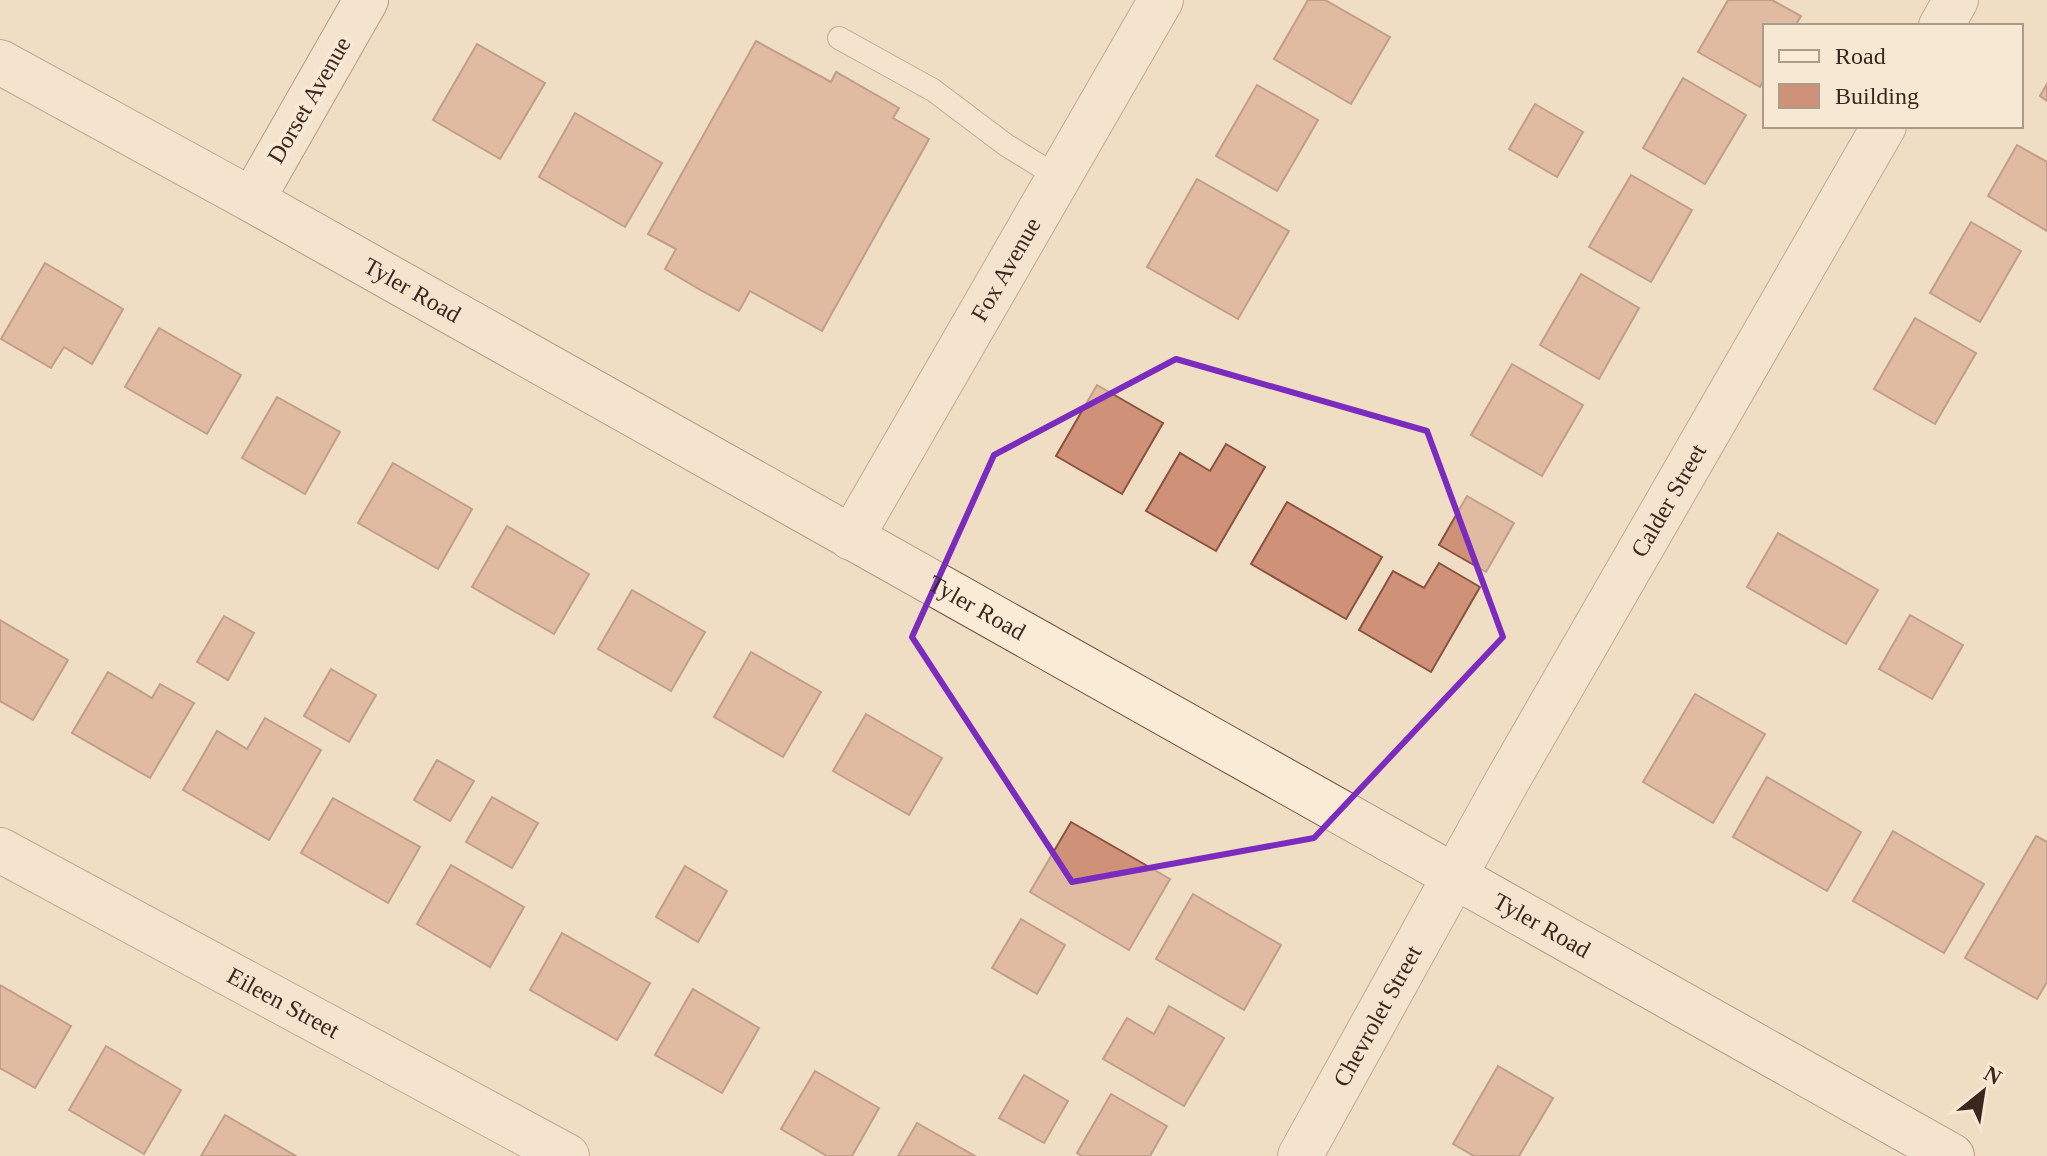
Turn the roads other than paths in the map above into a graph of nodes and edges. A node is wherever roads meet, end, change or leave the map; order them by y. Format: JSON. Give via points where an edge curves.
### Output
{"nodes":[{"id":1,"x":366,"y":0,"type":"edge"},
{"id":2,"x":1161,"y":0,"type":"edge"},
{"id":3,"x":1956,"y":0,"type":"edge"},
{"id":4,"x":1942,"y":24,"type":"edge"},
{"id":5,"x":839,"y":38,"type":"dead end"},
{"id":6,"x":0,"y":62,"type":"edge"},
{"id":7,"x":1883,"y":128,"type":"edge"},
{"id":8,"x":1060,"y":178,"type":"junction"},
{"id":9,"x":252,"y":200,"type":"junction"},
{"id":10,"x":851,"y":538,"type":"junction"},
{"id":11,"x":0,"y":850,"type":"edge"},
{"id":12,"x":1454,"y":875,"type":"junction"},
{"id":13,"x":567,"y":1156,"type":"edge"},
{"id":14,"x":1300,"y":1156,"type":"edge"},
{"id":15,"x":1952,"y":1156,"type":"edge"}],
"edges":[{"from":1,"to":9,"type":"street","name":"Dorset Avenue"},
{"from":2,"to":8,"type":"street","name":"Fox Avenue"},
{"from":3,"to":4,"type":"street"},
{"from":5,"to":8,"type":"lane","via":[[933,90]]},
{"from":6,"to":9,"type":"street","name":"Tyler Road"},
{"from":7,"to":12,"type":"street","name":"Calder Street"},
{"from":8,"to":10,"type":"street","name":"Fox Avenue"},
{"from":9,"to":10,"type":"street","name":"Tyler Road"},
{"from":10,"to":12,"type":"street","name":"Tyler Road"},
{"from":11,"to":13,"type":"street","name":"Eileen Street"},
{"from":12,"to":14,"type":"street","name":"Chevrolet Street"},
{"from":12,"to":15,"type":"street","name":"Tyler Road"}]}
